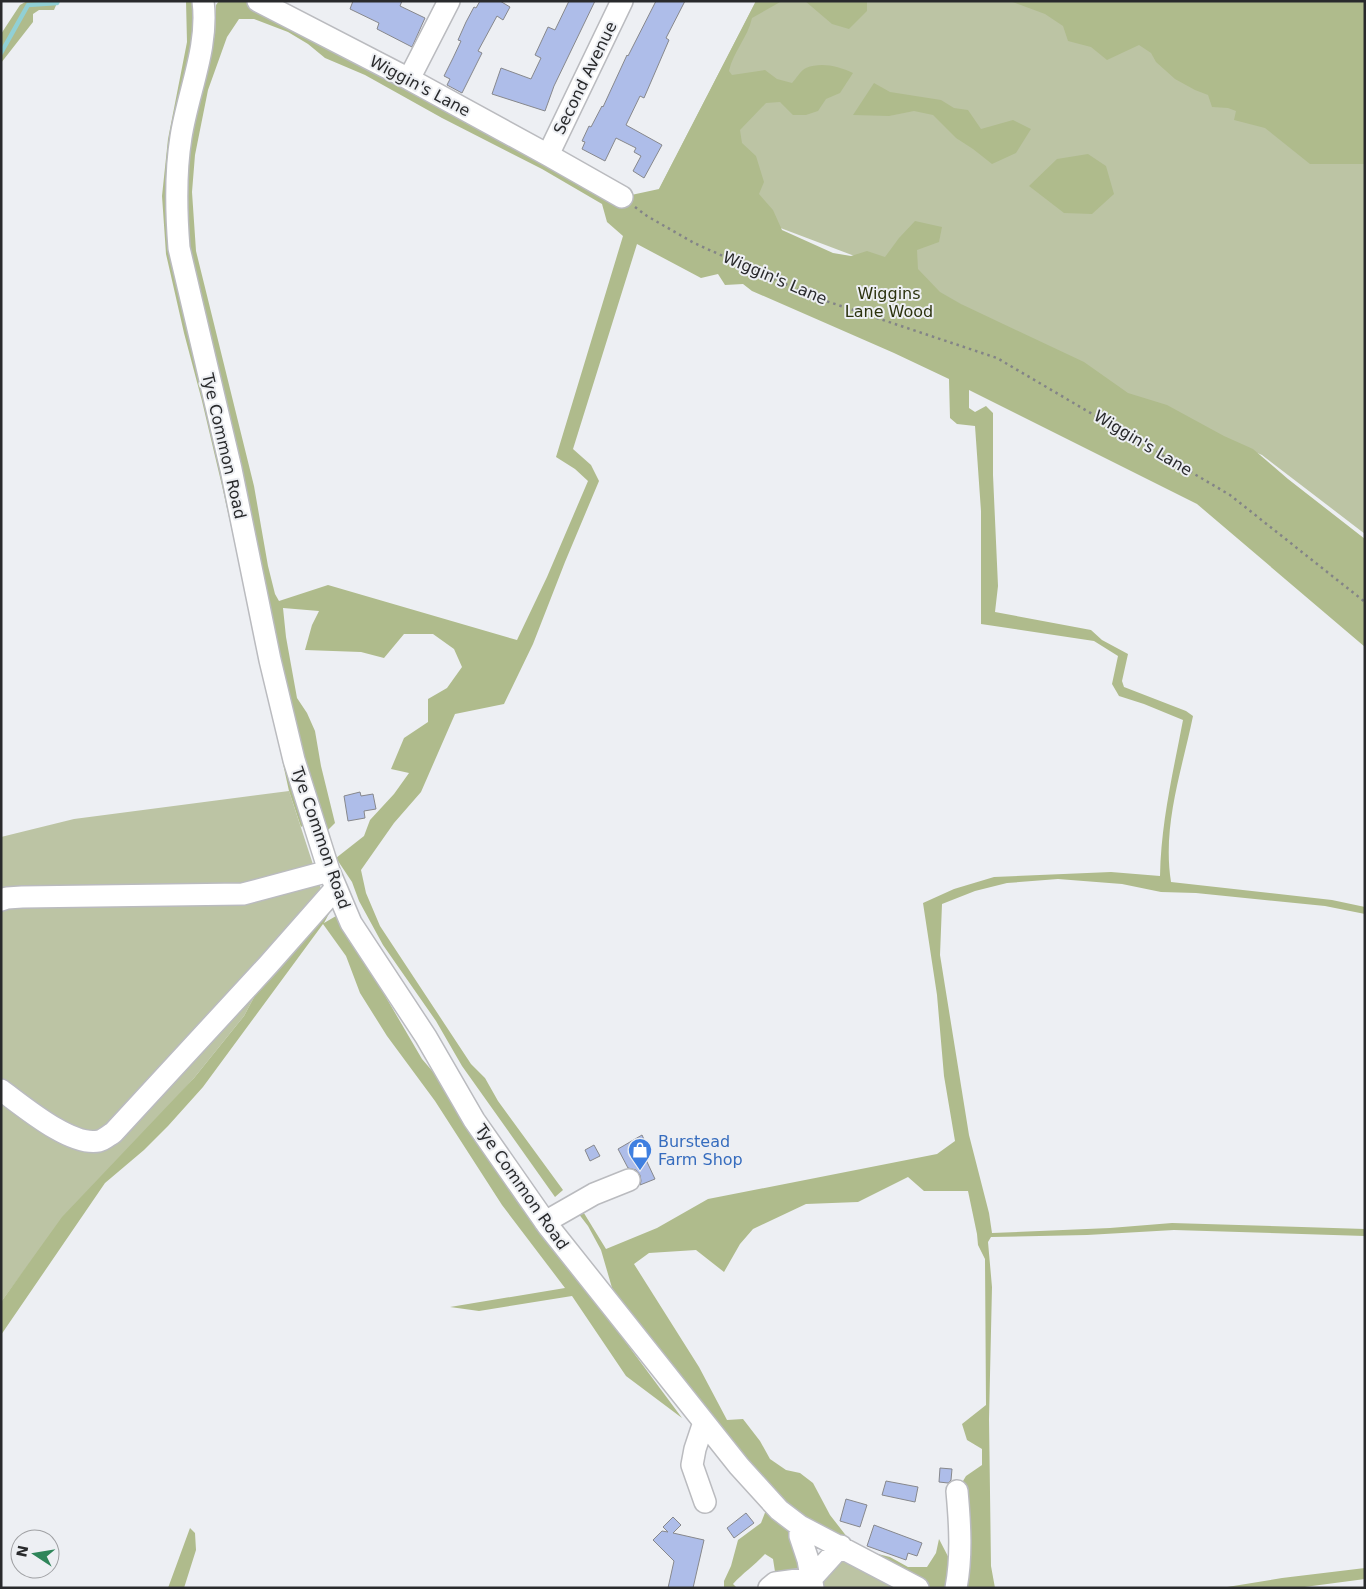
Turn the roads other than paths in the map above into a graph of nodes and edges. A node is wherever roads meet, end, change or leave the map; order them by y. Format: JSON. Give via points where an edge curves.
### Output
{"nodes":[{"id":1,"x":203,"y":1,"type":"edge"},
{"id":2,"x":258,"y":1,"type":"edge"},
{"id":3,"x":448,"y":1,"type":"edge"},
{"id":4,"x":622,"y":1,"type":"edge"},
{"id":5,"x":409,"y":79,"type":"junction"},
{"id":6,"x":548,"y":155,"type":"junction"},
{"id":7,"x":622,"y":197,"type":"road end"},
{"id":8,"x":333,"y":880,"type":"junction"},
{"id":9,"x":1,"y":900,"type":"edge"},
{"id":10,"x":1,"y":1090,"type":"edge"},
{"id":11,"x":629,"y":1180,"type":"dead end"},
{"id":12,"x":545,"y":1222,"type":"junction"},
{"id":13,"x":704,"y":1422,"type":"junction"},
{"id":14,"x":958,"y":1491,"type":"dead end"},
{"id":15,"x":705,"y":1502,"type":"dead end"},
{"id":16,"x":800,"y":1526,"type":"junction"},
{"id":17,"x":841,"y":1546,"type":"junction"},
{"id":18,"x":813,"y":1583,"type":"edge"},
{"id":19,"x":770,"y":1588,"type":"edge"},
{"id":20,"x":918,"y":1588,"type":"edge"},
{"id":21,"x":956,"y":1588,"type":"edge"}],
"edges":[{"from":1,"to":8,"type":"street","name":"Tye Common Road","via":[[203,41],[179,154],[176,211],[179,248],[292,751]]},
{"from":2,"to":5,"type":"street","name":"Wiggin's Lane"},
{"from":3,"to":5,"type":"street"},
{"from":4,"to":6,"type":"street","name":"Second Avenue"},
{"from":5,"to":6,"type":"street","name":"Wiggin's Lane"},
{"from":6,"to":7,"type":"street","name":"Wiggin's Lane"},
{"from":8,"to":9,"type":"street","via":[[244,894]]},
{"from":8,"to":10,"type":"street","via":[[259,976],[113,1133],[100,1140],[80,1139],[49,1125]]},
{"from":8,"to":12,"type":"street","name":"Tye Common Road","via":[[351,923],[426,1037],[474,1120]]},
{"from":11,"to":12,"type":"street","via":[[594,1194]]},
{"from":12,"to":13,"type":"street","name":"Tye Common Road"},
{"from":13,"to":15,"type":"street","via":[[692,1465]]},
{"from":13,"to":16,"type":"street","name":"Tye Common Road","via":[[779,1510]]},
{"from":14,"to":21,"type":"street","via":[[960,1527]]},
{"from":16,"to":17,"type":"street","name":"Tye Common Road"},
{"from":16,"to":18,"type":"street"},
{"from":17,"to":18,"type":"street"},
{"from":17,"to":20,"type":"street","name":"Tye Common Road"},
{"from":18,"to":19,"type":"street","via":[[775,1583]]}]}
